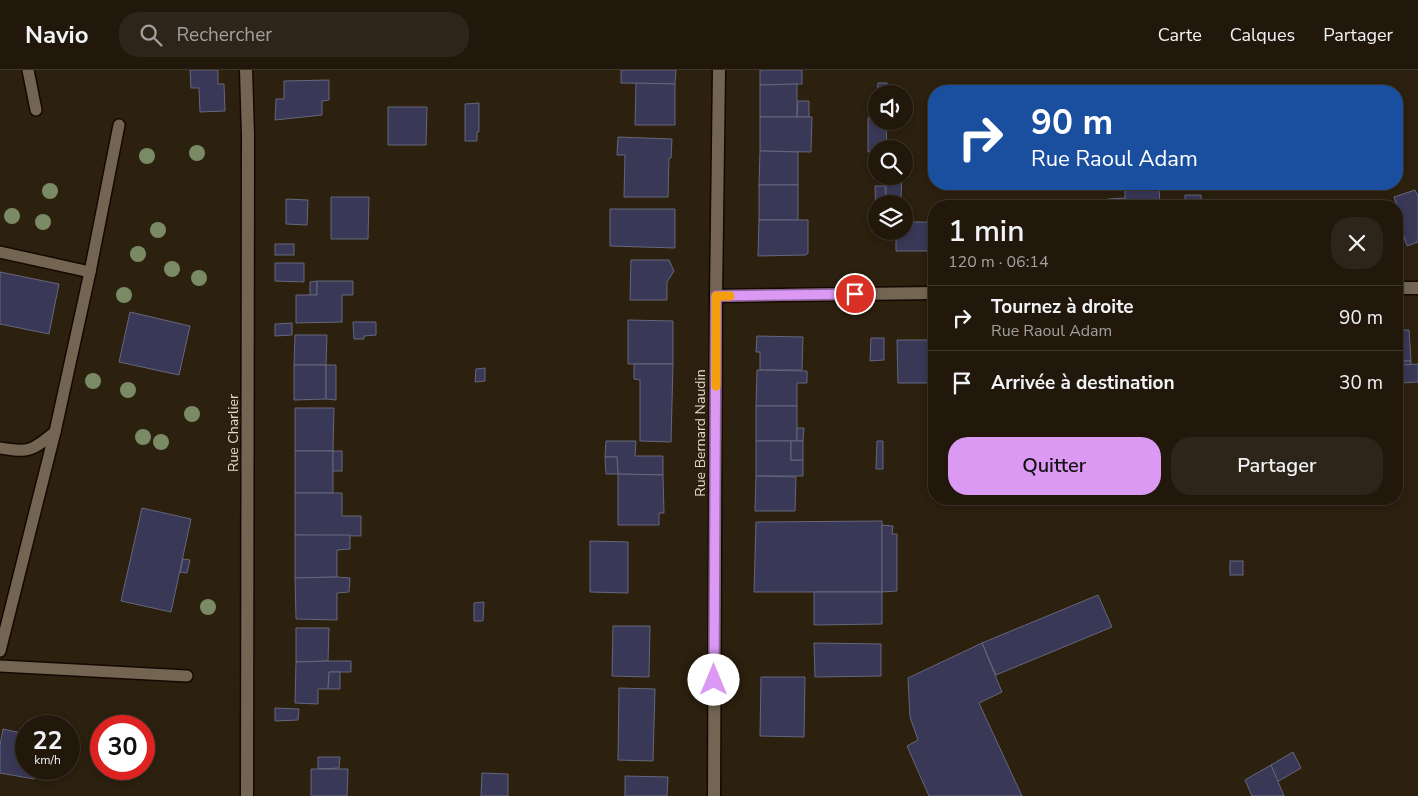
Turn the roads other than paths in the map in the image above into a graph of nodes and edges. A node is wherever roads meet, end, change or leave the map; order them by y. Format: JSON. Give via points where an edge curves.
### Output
{"nodes":[{"id":1,"x":28,"y":70,"type":"edge"},
{"id":2,"x":246,"y":70,"type":"edge"},
{"id":3,"x":719,"y":70,"type":"edge"},
{"id":4,"x":36,"y":110,"type":"dead end"},
{"id":5,"x":119,"y":125,"type":"dead end"},
{"id":6,"x":0,"y":252,"type":"edge"},
{"id":7,"x":90,"y":272,"type":"junction"},
{"id":8,"x":1403,"y":288,"type":"edge"},
{"id":9,"x":1418,"y":288,"type":"edge"},
{"id":10,"x":928,"y":293,"type":"edge"},
{"id":11,"x":716,"y":296,"type":"junction"},
{"id":12,"x":55,"y":432,"type":"junction"},
{"id":13,"x":0,"y":448,"type":"edge"},
{"id":14,"x":0,"y":651,"type":"edge"},
{"id":15,"x":0,"y":666,"type":"edge"},
{"id":16,"x":187,"y":676,"type":"dead end"},
{"id":17,"x":247,"y":796,"type":"edge"},
{"id":18,"x":714,"y":796,"type":"edge"}],
"edges":[{"from":1,"to":4,"type":"lane"},
{"from":2,"to":17,"type":"street","name":"Rue Charlier"},
{"from":3,"to":11,"type":"street","name":"Rue Bernard Naudin"},
{"from":5,"to":7,"type":"lane"},
{"from":6,"to":7,"type":"lane"},
{"from":7,"to":12,"type":"lane"},
{"from":8,"to":9,"type":"street"},
{"from":10,"to":11,"type":"street"},
{"from":11,"to":18,"type":"street","name":"Rue Bernard Naudin"},
{"from":12,"to":13,"type":"lane","via":[[38,446],[20,451]]},
{"from":12,"to":14,"type":"lane"},
{"from":15,"to":16,"type":"lane"}]}
